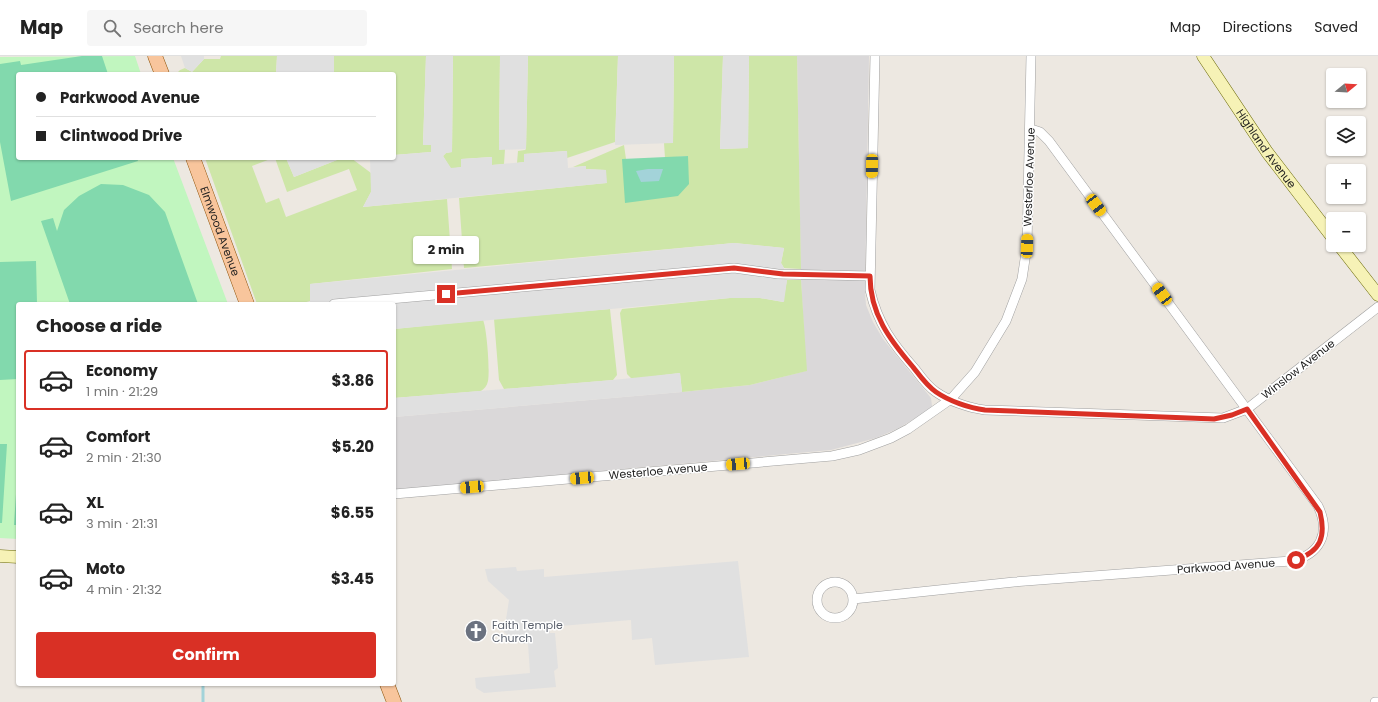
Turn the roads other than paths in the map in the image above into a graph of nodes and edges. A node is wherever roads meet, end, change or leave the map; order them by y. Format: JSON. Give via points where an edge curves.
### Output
{"nodes":[{"id":1,"x":155,"y":56,"type":"edge"},
{"id":2,"x":875,"y":56,"type":"edge"},
{"id":3,"x":1031,"y":56,"type":"edge"},
{"id":4,"x":1202,"y":56,"type":"edge"},
{"id":5,"x":161,"y":72,"type":"edge"},
{"id":6,"x":1031,"y":129,"type":"junction"},
{"id":7,"x":194,"y":160,"type":"edge"},
{"id":8,"x":1326,"y":229,"type":"edge"},
{"id":9,"x":1344,"y":252,"type":"edge"},
{"id":10,"x":870,"y":276,"type":"junction"},
{"id":11,"x":1378,"y":295,"type":"edge"},
{"id":12,"x":246,"y":302,"type":"edge"},
{"id":13,"x":356,"y":302,"type":"edge"},
{"id":14,"x":1378,"y":307,"type":"edge"},
{"id":15,"x":951,"y":399,"type":"junction"},
{"id":16,"x":1247,"y":409,"type":"junction"},
{"id":17,"x":396,"y":494,"type":"edge"},
{"id":18,"x":0,"y":556,"type":"edge"},
{"id":19,"x":16,"y":557,"type":"edge"},
{"id":20,"x":853,"y":599,"type":"dead end"},
{"id":21,"x":388,"y":686,"type":"edge"},
{"id":22,"x":394,"y":702,"type":"edge"},
{"id":23,"x":1375,"y":702,"type":"edge"},
{"id":24,"x":1378,"y":702,"type":"edge"}],
"edges":[{"from":1,"to":5,"type":"main road"},
{"from":2,"to":10,"type":"street","name":"Winslow Avenue"},
{"from":3,"to":6,"type":"street","name":"Westerloe Avenue"},
{"from":4,"to":8,"type":"street","name":"Highland Avenue","via":[[1267,152]]},
{"from":6,"to":15,"type":"street","name":"Westerloe Avenue","via":[[1027,246],[1022,279],[1006,321],[992,345],[975,372]]},
{"from":6,"to":16,"type":"street","name":"Parkwood Avenue","via":[[1040,132],[1049,142]]},
{"from":7,"to":12,"type":"main road","name":"Elmwood Avenue"},
{"from":9,"to":11,"type":"street"},
{"from":10,"to":13,"type":"street","via":[[783,274],[734,268]]},
{"from":10,"to":15,"type":"street","name":"Winslow Avenue","via":[[874,306],[887,334],[929,386]]},
{"from":14,"to":16,"type":"street","name":"Winslow Avenue"},
{"from":15,"to":16,"type":"street","name":"Winslow Avenue","via":[[971,408],[985,410],[1214,419]]},
{"from":15,"to":17,"type":"street","name":"Westerloe Avenue","via":[[891,438],[859,450],[832,456]]},
{"from":16,"to":20,"type":"street","name":"Parkwood Avenue","via":[[1320,512],[1323,528],[1320,542],[1304,557],[1291,561],[1014,582]]},
{"from":18,"to":19,"type":"street"},
{"from":21,"to":22,"type":"main road"},
{"from":23,"to":24,"type":"street"}]}
